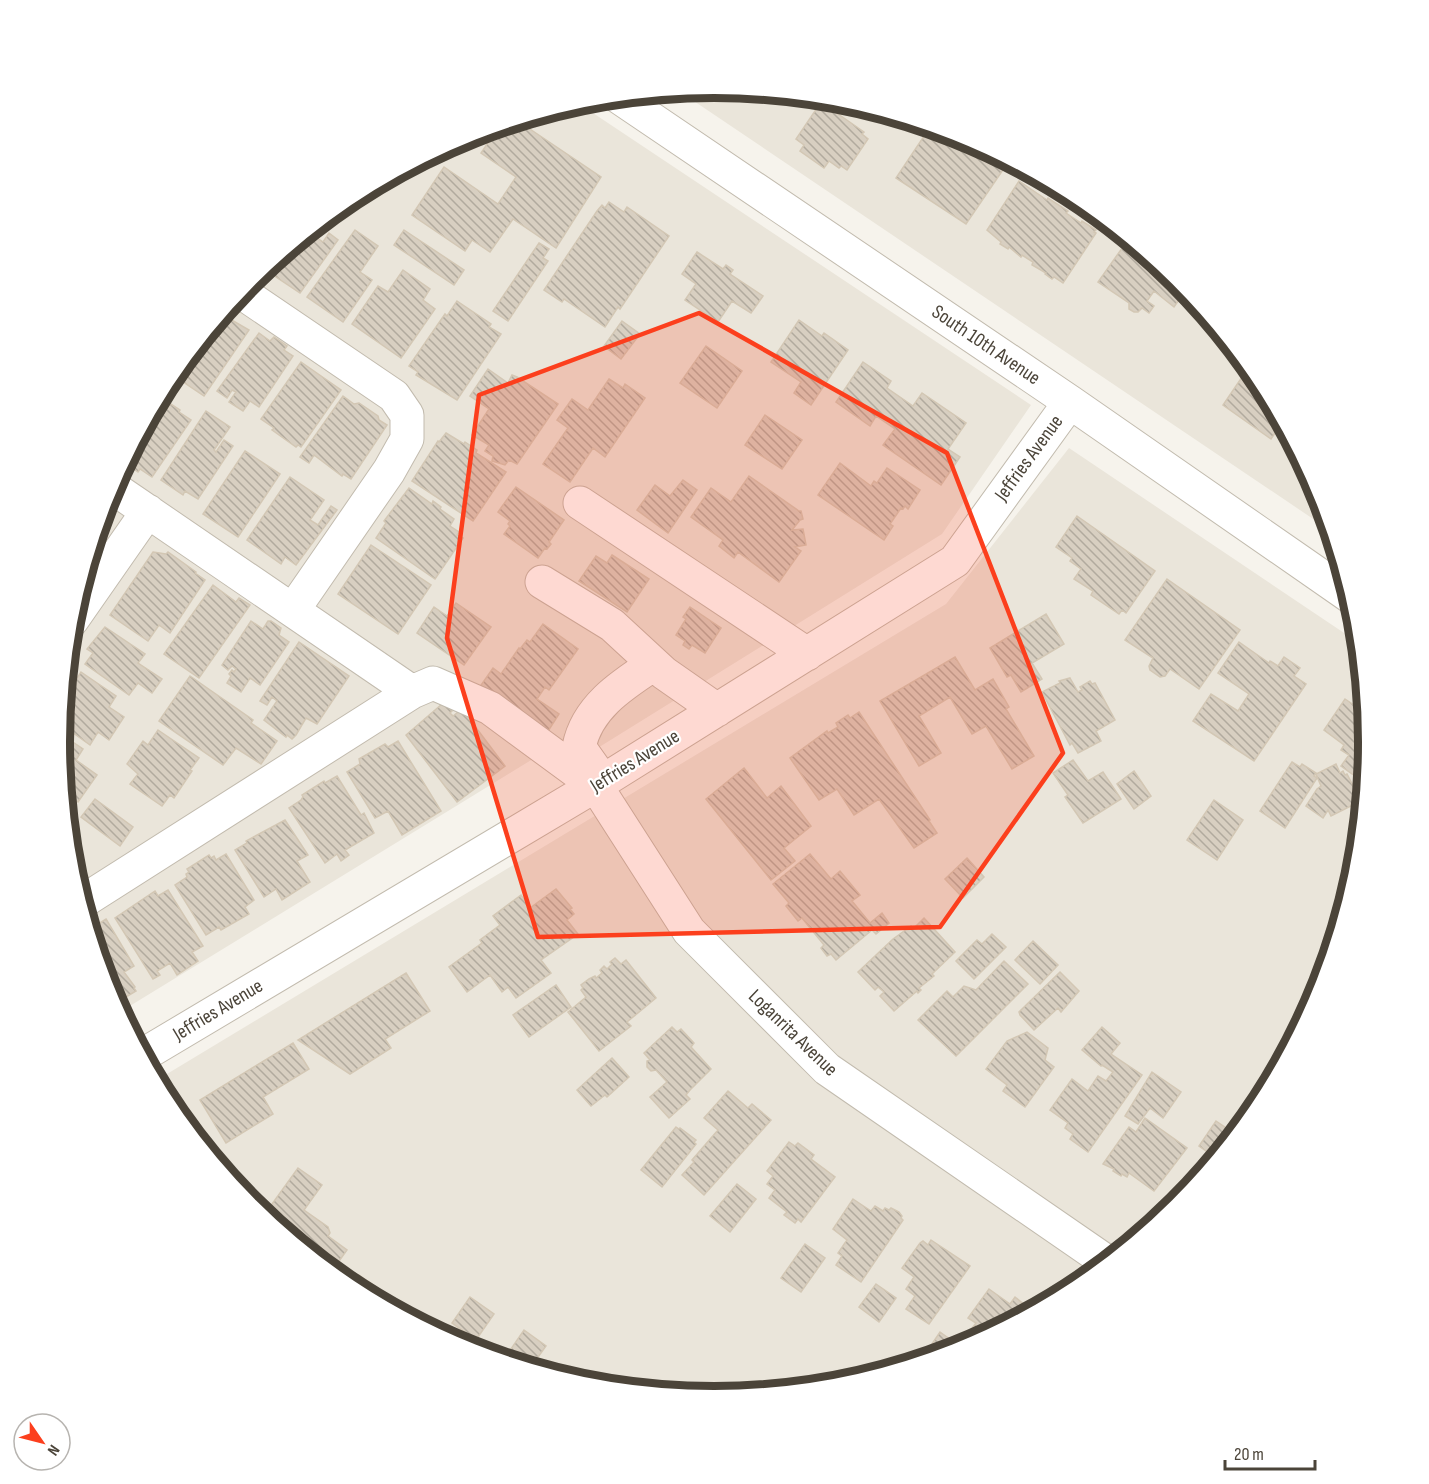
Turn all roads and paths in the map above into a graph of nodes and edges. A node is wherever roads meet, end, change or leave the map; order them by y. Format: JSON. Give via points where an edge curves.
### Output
{"nodes":[{"id":1,"x":629,"y":104,"type":"edge"},
{"id":2,"x":249,"y":297,"type":"edge"},
{"id":3,"x":1070,"y":402,"type":"junction"},
{"id":4,"x":121,"y":493,"type":"edge"},
{"id":5,"x":580,"y":503,"type":"dead end"},
{"id":6,"x":148,"y":512,"type":"junction"},
{"id":7,"x":542,"y":582,"type":"dead end"},
{"id":8,"x":1340,"y":589,"type":"edge"},
{"id":9,"x":87,"y":599,"type":"edge"},
{"id":10,"x":293,"y":610,"type":"junction"},
{"id":11,"x":807,"y":654,"type":"junction"},
{"id":12,"x":654,"y":664,"type":"junction"},
{"id":13,"x":412,"y":692,"type":"junction"},
{"id":14,"x":717,"y":710,"type":"junction"},
{"id":15,"x":600,"y":784,"type":"junction"},
{"id":16,"x":89,"y":897,"type":"edge"},
{"id":17,"x":150,"y":1051,"type":"edge"},
{"id":18,"x":1100,"y":1257,"type":"edge"}],
"edges":[{"from":1,"to":3,"type":"street","name":"South 10th Avenue"},
{"from":2,"to":10,"type":"street","via":[[378,384],[394,396],[407,415],[407,439],[398,455]]},
{"from":3,"to":8,"type":"street","name":"South 10th Avenue"},
{"from":3,"to":11,"type":"street","name":"Jeffries Avenue","via":[[954,561]]},
{"from":4,"to":6,"type":"street"},
{"from":5,"to":11,"type":"street"},
{"from":6,"to":9,"type":"street"},
{"from":6,"to":10,"type":"street"},
{"from":7,"to":12,"type":"street","via":[[612,625]]},
{"from":10,"to":13,"type":"street"},
{"from":11,"to":14,"type":"street","name":"Jeffries Avenue"},
{"from":12,"to":14,"type":"street"},
{"from":12,"to":15,"type":"street","name":"Loganrita Avenue","via":[[603,701],[581,735],[579,747]]},
{"from":13,"to":15,"type":"street","via":[[433,683],[490,708]]},
{"from":13,"to":16,"type":"street"},
{"from":14,"to":15,"type":"street","name":"Jeffries Avenue"},
{"from":15,"to":17,"type":"street","name":"Jeffries Avenue"},
{"from":15,"to":18,"type":"street","name":"Loganrita Avenue","via":[[689,930],[827,1069]]}]}
